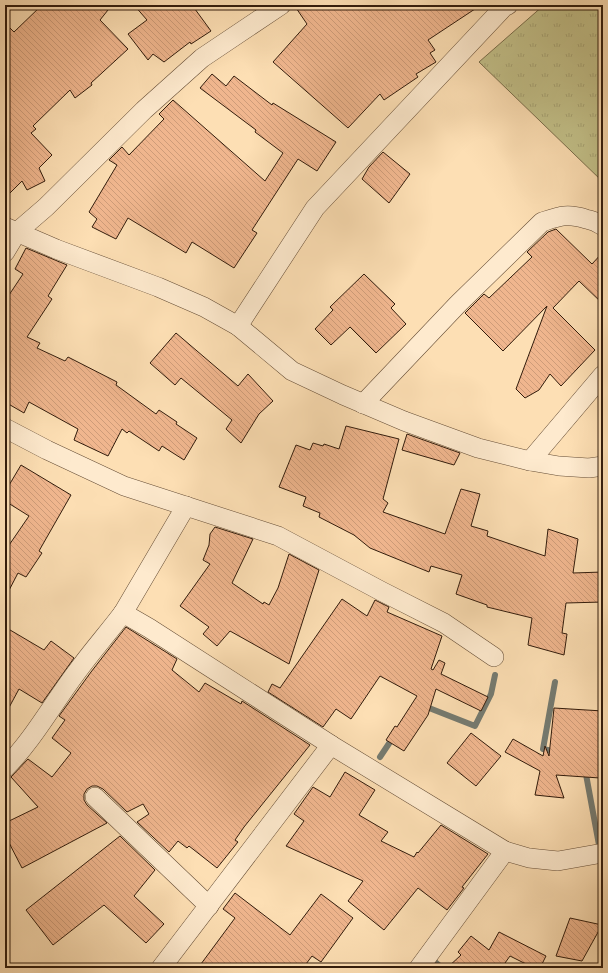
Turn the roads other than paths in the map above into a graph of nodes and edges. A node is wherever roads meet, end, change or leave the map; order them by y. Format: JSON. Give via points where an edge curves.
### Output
{"nodes":[{"id":1,"x":280,"y":5,"type":"edge"},
{"id":2,"x":508,"y":5,"type":"edge"},
{"id":3,"x":603,"y":226,"type":"edge"},
{"id":4,"x":11,"y":230,"type":"edge"},
{"id":5,"x":5,"y":252,"type":"edge"},
{"id":6,"x":238,"y":326,"type":"junction"},
{"id":7,"x":603,"y":375,"type":"edge"},
{"id":8,"x":363,"y":404,"type":"junction"},
{"id":9,"x":5,"y":428,"type":"edge"},
{"id":10,"x":530,"y":461,"type":"junction"},
{"id":11,"x":603,"y":466,"type":"edge"},
{"id":12,"x":186,"y":506,"type":"junction"},
{"id":13,"x":123,"y":613,"type":"junction"},
{"id":14,"x":494,"y":657,"type":"dead end"},
{"id":15,"x":331,"y":745,"type":"junction"},
{"id":16,"x":5,"y":768,"type":"edge"},
{"id":17,"x":95,"y":797,"type":"dead end"},
{"id":18,"x":505,"y":852,"type":"junction"},
{"id":19,"x":603,"y":853,"type":"edge"},
{"id":20,"x":209,"y":906,"type":"junction"},
{"id":21,"x":161,"y":968,"type":"edge"},
{"id":22,"x":420,"y":968,"type":"edge"}],
"edges":[{"from":1,"to":4,"type":"street","via":[[202,58],[144,110],[46,207]]},
{"from":2,"to":6,"type":"street","via":[[315,208]]},
{"from":3,"to":8,"type":"street","via":[[572,215],[542,222],[458,304]]},
{"from":4,"to":5,"type":"street"},
{"from":4,"to":6,"type":"street","via":[[158,287],[204,307]]},
{"from":6,"to":8,"type":"street","via":[[292,371]]},
{"from":7,"to":10,"type":"street"},
{"from":8,"to":10,"type":"street","via":[[478,448]]},
{"from":9,"to":12,"type":"street","via":[[124,486]]},
{"from":10,"to":11,"type":"street","via":[[559,466]]},
{"from":12,"to":13,"type":"street"},
{"from":12,"to":14,"type":"street","via":[[278,536],[444,623]]},
{"from":13,"to":15,"type":"street"},
{"from":13,"to":16,"type":"street","via":[[76,673],[20,753]]},
{"from":15,"to":18,"type":"street"},
{"from":15,"to":20,"type":"street"},
{"from":17,"to":20,"type":"street"},
{"from":18,"to":19,"type":"street","via":[[558,861]]},
{"from":18,"to":22,"type":"street"},
{"from":20,"to":21,"type":"street"}]}
